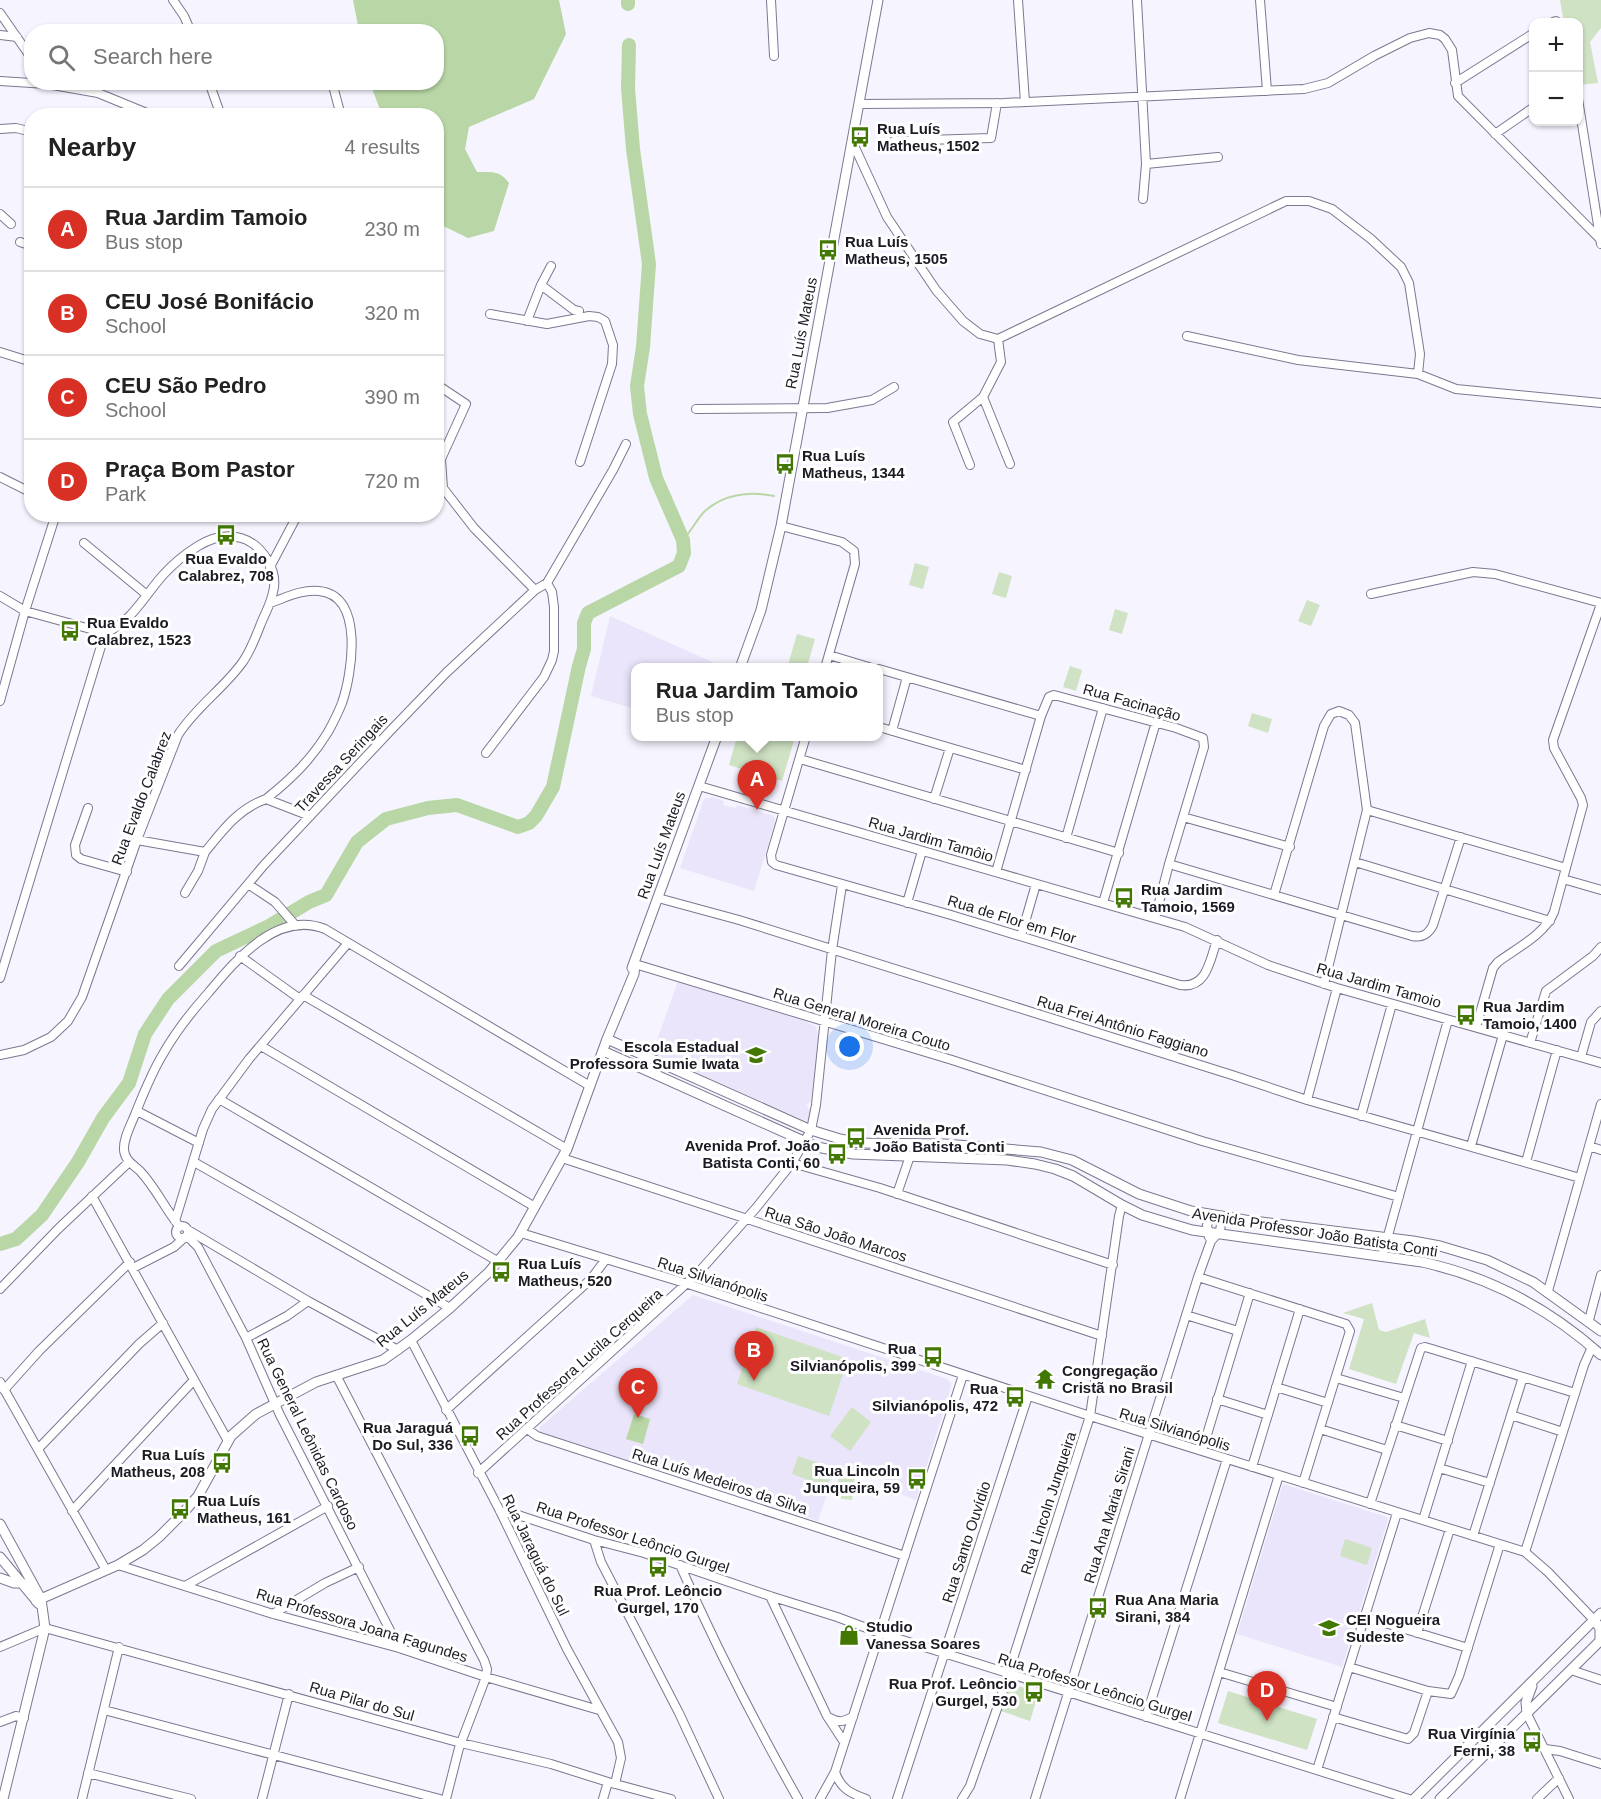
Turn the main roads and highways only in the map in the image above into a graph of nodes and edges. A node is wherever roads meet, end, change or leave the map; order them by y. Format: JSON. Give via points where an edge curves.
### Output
{"nodes":[{"id":1,"x":878,"y":0,"type":"edge"},
{"id":2,"x":742,"y":663,"type":"edge"},
{"id":3,"x":715,"y":741,"type":"edge"},
{"id":4,"x":607,"y":1040,"type":"junction"},
{"id":5,"x":603,"y":1051,"type":"junction"},
{"id":6,"x":1137,"y":1193,"type":"junction"},
{"id":7,"x":1122,"y":1205,"type":"junction"},
{"id":8,"x":1459,"y":1251,"type":"junction"},
{"id":9,"x":1453,"y":1269,"type":"junction"},
{"id":10,"x":1595,"y":1326,"type":"edge"},
{"id":11,"x":1592,"y":1347,"type":"junction"},
{"id":12,"x":1601,"y":1355,"type":"edge"},
{"id":13,"x":0,"y":1524,"type":"edge"},
{"id":14,"x":0,"y":1533,"type":"edge"},
{"id":15,"x":9,"y":1539,"type":"junction"},
{"id":16,"x":18,"y":1554,"type":"junction"},
{"id":17,"x":0,"y":1557,"type":"edge"},
{"id":18,"x":10,"y":1570,"type":"junction"},
{"id":19,"x":0,"y":1576,"type":"edge"},
{"id":20,"x":22,"y":1582,"type":"junction"},
{"id":21,"x":40,"y":1602,"type":"junction"},
{"id":22,"x":1597,"y":1616,"type":"edge"},
{"id":23,"x":1601,"y":1640,"type":"edge"},
{"id":24,"x":1534,"y":1681,"type":"junction"},
{"id":25,"x":1527,"y":1714,"type":"junction"},
{"id":26,"x":3,"y":1799,"type":"edge"},
{"id":27,"x":1414,"y":1799,"type":"edge"},
{"id":28,"x":1440,"y":1799,"type":"edge"}],
"edges":[{"from":1,"to":2,"type":"main road","name":"Rua Luís Mateus","via":[[781,526],[761,610]]},
{"from":3,"to":4,"type":"main road","name":"Rua Luís Mateus"},
{"from":4,"to":5,"type":"main road","name":"Rua Luís Mateus"},
{"from":4,"to":6,"type":"main road","name":"Avenida Professor João Batista Conti","via":[[811,1130],[840,1139],[1041,1152],[1072,1160]]},
{"from":5,"to":7,"type":"main road","name":"Avenida Professor João Batista Conti","via":[[806,1143],[832,1151],[1007,1160],[1056,1169]]},
{"from":5,"to":21,"type":"main road","name":"Rua Luís Mateus","via":[[567,1149],[521,1233],[499,1262],[450,1308],[378,1363],[302,1388],[243,1424],[228,1441],[198,1496],[159,1537],[118,1564]]},
{"from":6,"to":7,"type":"main road"},
{"from":6,"to":8,"type":"main road","name":"Avenida Professor João Batista Conti","via":[[1214,1216],[1413,1240]]},
{"from":7,"to":9,"type":"main road","name":"Avenida Professor João Batista Conti","via":[[1212,1236]]},
{"from":8,"to":9,"type":"main road"},
{"from":8,"to":10,"type":"main road","name":"Avenida Professor João Batista Conti","via":[[1486,1260],[1548,1292]]},
{"from":9,"to":11,"type":"main road","name":"Avenida Professor João Batista Conti","via":[[1536,1305]]},
{"from":10,"to":11,"type":"main road","via":[[1597,1336]]},
{"from":11,"to":12,"type":"main road","name":"Avenida Professor João Batista Conti"},
{"from":13,"to":15,"type":"main road"},
{"from":14,"to":15,"type":"main road"},
{"from":15,"to":16,"type":"main road"},
{"from":16,"to":18,"type":"main road"},
{"from":16,"to":21,"type":"main road"},
{"from":17,"to":18,"type":"main road"},
{"from":18,"to":19,"type":"main road"},
{"from":18,"to":20,"type":"main road"},
{"from":19,"to":20,"type":"main road"},
{"from":20,"to":21,"type":"main road"},
{"from":21,"to":26,"type":"main road","via":[[45,1628]]},
{"from":22,"to":23,"type":"main road"},
{"from":22,"to":24,"type":"main road"},
{"from":23,"to":25,"type":"main road"},
{"from":24,"to":25,"type":"main road","via":[[1526,1702]]},
{"from":24,"to":27,"type":"main road"},
{"from":25,"to":28,"type":"main road"}]}
